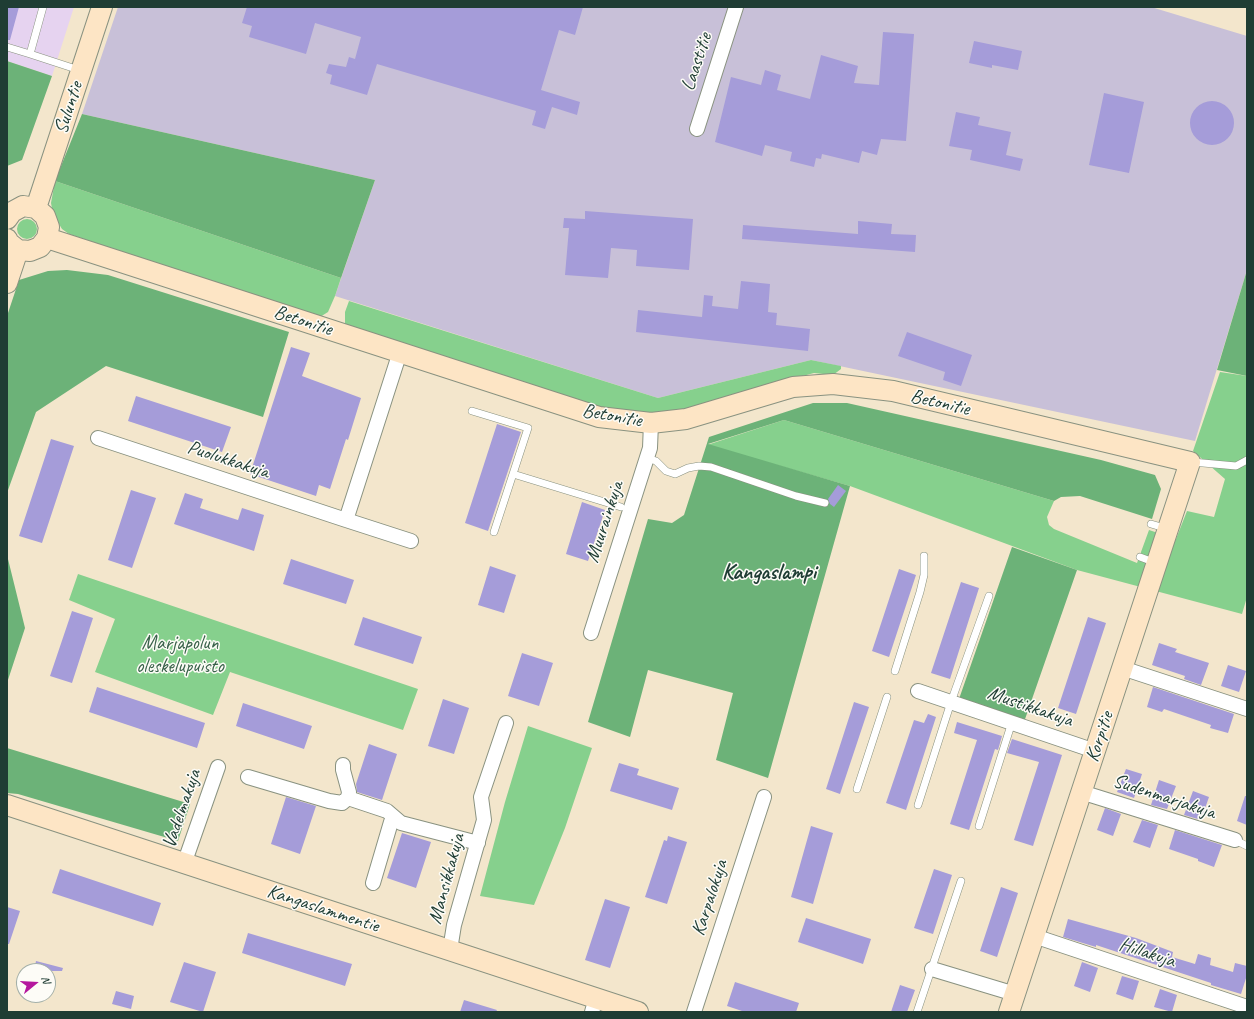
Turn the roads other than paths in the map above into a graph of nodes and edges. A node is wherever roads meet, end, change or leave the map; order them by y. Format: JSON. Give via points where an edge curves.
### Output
{"nodes":[{"id":1,"x":43,"y":7,"type":"edge"},
{"id":2,"x":102,"y":7,"type":"edge"},
{"id":3,"x":736,"y":7,"type":"edge"},
{"id":4,"x":7,"y":47,"type":"edge"},
{"id":5,"x":30,"y":54,"type":"junction"},
{"id":6,"x":81,"y":71,"type":"junction"},
{"id":7,"x":697,"y":129,"type":"dead end"},
{"id":8,"x":36,"y":208,"type":"junction"},
{"id":9,"x":7,"y":219,"type":"edge"},
{"id":10,"x":47,"y":238,"type":"junction"},
{"id":11,"x":13,"y":244,"type":"edge"},
{"id":12,"x":7,"y":283,"type":"edge"},
{"id":13,"x":400,"y":352,"type":"junction"},
{"id":14,"x":472,"y":411,"type":"dead end"},
{"id":15,"x":652,"y":423,"type":"junction"},
{"id":16,"x":98,"y":438,"type":"dead end"},
{"id":17,"x":647,"y":458,"type":"junction"},
{"id":18,"x":1247,"y":460,"type":"edge"},
{"id":19,"x":1190,"y":462,"type":"junction"},
{"id":20,"x":513,"y":474,"type":"junction"},
{"id":21,"x":826,"y":503,"type":"dead end"},
{"id":22,"x":621,"y":508,"type":"dead end"},
{"id":23,"x":346,"y":520,"type":"junction"},
{"id":24,"x":494,"y":532,"type":"dead end"},
{"id":25,"x":411,"y":541,"type":"dead end"},
{"id":26,"x":924,"y":556,"type":"dead end"},
{"id":27,"x":989,"y":596,"type":"dead end"},
{"id":28,"x":591,"y":633,"type":"dead end"},
{"id":29,"x":1122,"y":668,"type":"junction"},
{"id":30,"x":894,"y":671,"type":"dead end"},
{"id":31,"x":918,"y":691,"type":"dead end"},
{"id":32,"x":887,"y":697,"type":"dead end"},
{"id":33,"x":951,"y":702,"type":"junction"},
{"id":34,"x":1247,"y":710,"type":"edge"},
{"id":35,"x":1012,"y":722,"type":"junction"},
{"id":36,"x":506,"y":723,"type":"dead end"},
{"id":37,"x":1095,"y":751,"type":"junction"},
{"id":38,"x":343,"y":765,"type":"dead end"},
{"id":39,"x":218,"y":767,"type":"dead end"},
{"id":40,"x":248,"y":777,"type":"dead end"},
{"id":41,"x":858,"y":789,"type":"dead end"},
{"id":42,"x":1082,"y":792,"type":"junction"},
{"id":43,"x":764,"y":797,"type":"dead end"},
{"id":44,"x":348,"y":798,"type":"junction"},
{"id":45,"x":918,"y":805,"type":"dead end"},
{"id":46,"x":7,"y":806,"type":"edge"},
{"id":47,"x":394,"y":817,"type":"junction"},
{"id":48,"x":979,"y":826,"type":"dead end"},
{"id":49,"x":478,"y":843,"type":"junction"},
{"id":50,"x":1241,"y":843,"type":"edge"},
{"id":51,"x":184,"y":864,"type":"junction"},
{"id":52,"x":961,"y":882,"type":"dead end"},
{"id":53,"x":373,"y":883,"type":"dead end"},
{"id":54,"x":1034,"y":936,"type":"junction"},
{"id":55,"x":450,"y":950,"type":"junction"},
{"id":56,"x":932,"y":969,"type":"junction"},
{"id":57,"x":1012,"y":1003,"type":"edge"},
{"id":58,"x":594,"y":1005,"type":"edge"},
{"id":59,"x":1247,"y":1007,"type":"edge"},
{"id":60,"x":638,"y":1012,"type":"edge"},
{"id":61,"x":694,"y":1012,"type":"edge"},
{"id":62,"x":917,"y":1012,"type":"edge"}],
"edges":[{"from":1,"to":5,"type":"lane"},
{"from":2,"to":6,"type":"street","name":"Suluntie"},
{"from":3,"to":7,"type":"street","name":"Laastitie"},
{"from":4,"to":5,"type":"lane"},
{"from":5,"to":6,"type":"lane"},
{"from":6,"to":8,"type":"street","name":"Suluntie"},
{"from":8,"to":9,"type":"street","via":[[23,206],[12,212]]},
{"from":8,"to":10,"type":"street","via":[[45,216],[49,226]]},
{"from":10,"to":11,"type":"street","via":[[40,247],[30,251]]},
{"from":10,"to":13,"type":"street","name":"Betonitie"},
{"from":11,"to":12,"type":"street"},
{"from":13,"to":15,"type":"street","name":"Betonitie","via":[[599,417]]},
{"from":13,"to":23,"type":"street"},
{"from":14,"to":20,"type":"lane","via":[[528,428]]},
{"from":15,"to":17,"type":"street","name":"Muurainkuja"},
{"from":15,"to":19,"type":"street","name":"Betonitie","via":[[686,420],[792,387],[834,384],[893,391]]},
{"from":16,"to":23,"type":"street","name":"Puolukkakuja"},
{"from":17,"to":21,"type":"lane","via":[[675,474],[688,468],[710,467],[796,496]]},
{"from":17,"to":28,"type":"street","name":"Muurainkuja"},
{"from":18,"to":19,"type":"lane","via":[[1236,466]]},
{"from":19,"to":29,"type":"street","name":"Korpitie","via":[[1159,527],[1148,560]]},
{"from":20,"to":22,"type":"lane"},
{"from":20,"to":24,"type":"lane"},
{"from":23,"to":25,"type":"street","name":"Puolukkakuja"},
{"from":26,"to":30,"type":"lane","via":[[924,575],[920,592]]},
{"from":27,"to":33,"type":"lane"},
{"from":29,"to":34,"type":"street"},
{"from":29,"to":37,"type":"street","name":"Korpitie"},
{"from":31,"to":33,"type":"street","name":"Mustikkakuja"},
{"from":32,"to":41,"type":"lane"},
{"from":33,"to":35,"type":"street","name":"Mustikkakuja"},
{"from":33,"to":45,"type":"lane"},
{"from":35,"to":37,"type":"street","name":"Mustikkakuja"},
{"from":35,"to":48,"type":"lane"},
{"from":36,"to":49,"type":"street","name":"Mansikkakuja","via":[[481,797],[484,820]]},
{"from":37,"to":42,"type":"street","name":"Korpitie"},
{"from":38,"to":44,"type":"street"},
{"from":39,"to":51,"type":"street","name":"Vadelmakuja"},
{"from":40,"to":44,"type":"street","via":[[336,803],[342,803]]},
{"from":42,"to":50,"type":"street","name":"Sudenmarjakuja"},
{"from":42,"to":54,"type":"street","name":"Korpitie"},
{"from":43,"to":61,"type":"street","name":"Karpalokuja"},
{"from":44,"to":47,"type":"street","via":[[387,811]]},
{"from":46,"to":51,"type":"street","name":"Kangaslammentie"},
{"from":47,"to":49,"type":"street","via":[[401,823]]},
{"from":47,"to":53,"type":"street"},
{"from":49,"to":55,"type":"street","name":"Mansikkakuja","via":[[454,925]]},
{"from":51,"to":55,"type":"street","name":"Kangaslammentie"},
{"from":52,"to":56,"type":"lane"},
{"from":54,"to":57,"type":"street","name":"Korpitie"},
{"from":54,"to":59,"type":"street","name":"Hillakuja"},
{"from":55,"to":58,"type":"street","name":"Kangaslammentie"},
{"from":56,"to":57,"type":"street"},
{"from":56,"to":62,"type":"lane"},
{"from":58,"to":60,"type":"street","name":"Kangaslammentie"}]}
